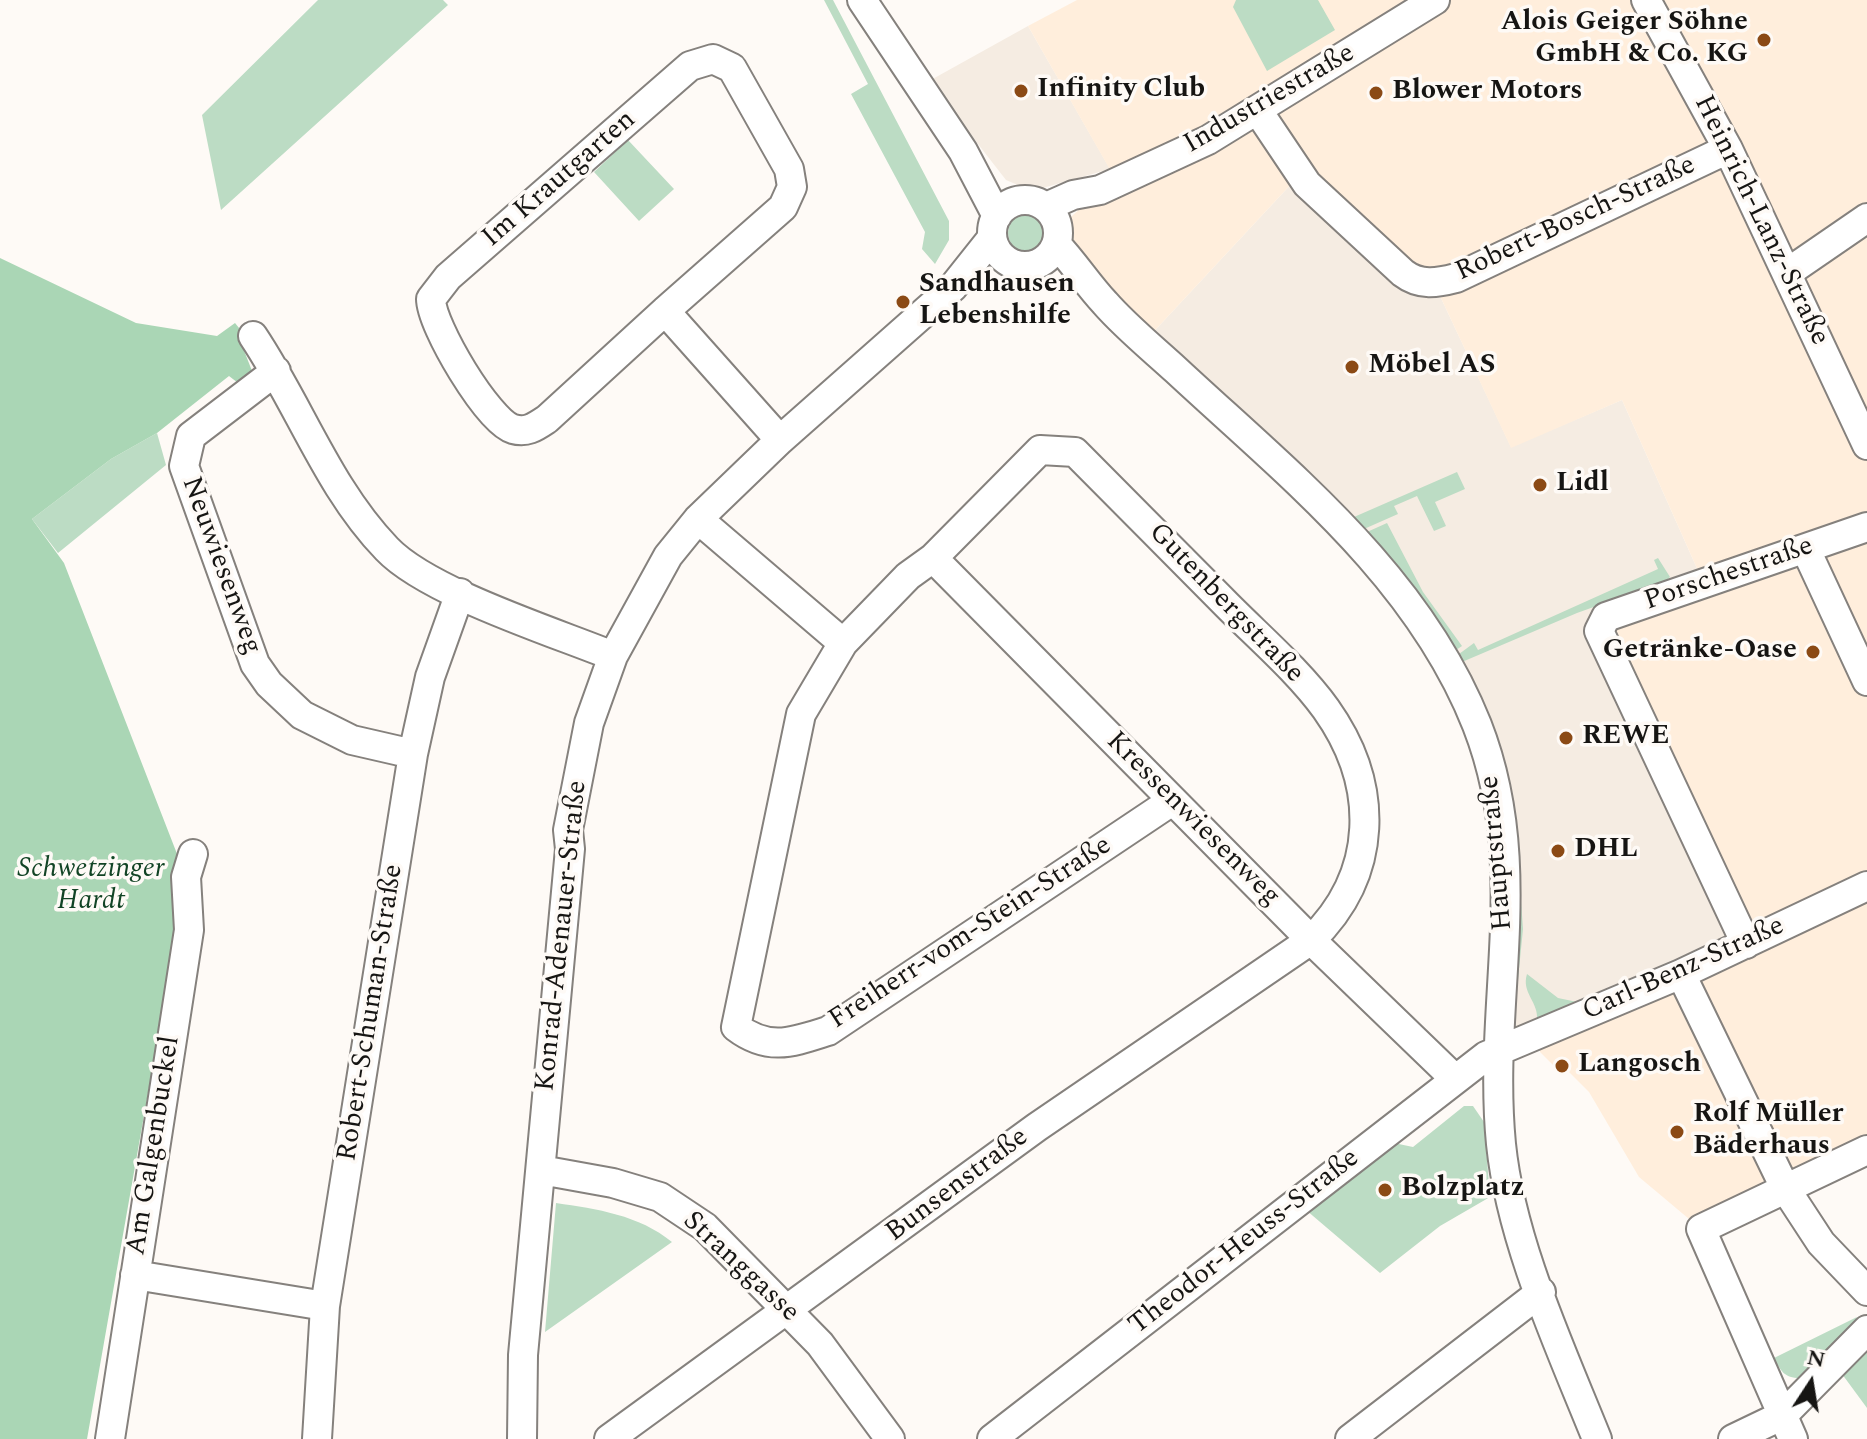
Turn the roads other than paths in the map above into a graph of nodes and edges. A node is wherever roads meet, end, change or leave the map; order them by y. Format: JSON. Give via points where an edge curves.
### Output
{"nodes":[{"id":1,"x":862,"y":0,"type":"edge"},
{"id":2,"x":1435,"y":0,"type":"edge"},
{"id":3,"x":1646,"y":0,"type":"edge"},
{"id":4,"x":1258,"y":111,"type":"junction"},
{"id":5,"x":1728,"y":149,"type":"junction"},
{"id":6,"x":1867,"y":218,"type":"edge"},
{"id":7,"x":1003,"y":229,"type":"junction"},
{"id":8,"x":1050,"y":236,"type":"junction"},
{"id":9,"x":1787,"y":273,"type":"junction"},
{"id":10,"x":665,"y":311,"type":"junction"},
{"id":11,"x":253,"y":336,"type":"dead end"},
{"id":12,"x":276,"y":371,"type":"junction"},
{"id":13,"x":780,"y":440,"type":"junction"},
{"id":14,"x":1867,"y":445,"type":"edge"},
{"id":15,"x":698,"y":519,"type":"junction"},
{"id":16,"x":1867,"y":527,"type":"edge"},
{"id":17,"x":1806,"y":550,"type":"junction"},
{"id":18,"x":933,"y":558,"type":"junction"},
{"id":19,"x":460,"y":593,"type":"junction"},
{"id":20,"x":843,"y":643,"type":"junction"},
{"id":21,"x":613,"y":656,"type":"junction"},
{"id":22,"x":1867,"y":681,"type":"edge"},
{"id":23,"x":413,"y":754,"type":"junction"},
{"id":24,"x":1172,"y":801,"type":"junction"},
{"id":25,"x":193,"y":854,"type":"dead end"},
{"id":26,"x":1867,"y":886,"type":"edge"},
{"id":27,"x":1311,"y":940,"type":"junction"},
{"id":28,"x":1746,"y":944,"type":"junction"},
{"id":29,"x":1681,"y":974,"type":"junction"},
{"id":30,"x":1499,"y":1049,"type":"junction"},
{"id":31,"x":1454,"y":1078,"type":"junction"},
{"id":32,"x":1867,"y":1150,"type":"edge"},
{"id":33,"x":541,"y":1170,"type":"junction"},
{"id":34,"x":1785,"y":1188,"type":"junction"},
{"id":35,"x":135,"y":1275,"type":"junction"},
{"id":36,"x":1867,"y":1291,"type":"edge"},
{"id":37,"x":1541,"y":1292,"type":"junction"},
{"id":38,"x":325,"y":1306,"type":"junction"},
{"id":39,"x":789,"y":1311,"type":"junction"},
{"id":40,"x":1867,"y":1330,"type":"edge"},
{"id":41,"x":1788,"y":1427,"type":"edge"},
{"id":42,"x":110,"y":1439,"type":"edge"},
{"id":43,"x":317,"y":1439,"type":"edge"},
{"id":44,"x":522,"y":1439,"type":"edge"},
{"id":45,"x":609,"y":1439,"type":"edge"},
{"id":46,"x":890,"y":1439,"type":"edge"},
{"id":47,"x":992,"y":1439,"type":"edge"},
{"id":48,"x":1350,"y":1439,"type":"edge"},
{"id":49,"x":1597,"y":1439,"type":"edge"},
{"id":50,"x":1733,"y":1439,"type":"edge"}],
"edges":[{"from":1,"to":7,"type":"street","via":[[963,151]]},
{"from":2,"to":4,"type":"street","name":"Industriestraße"},
{"from":3,"to":5,"type":"street","name":"Heinrich-Lanz-Straße"},
{"from":4,"to":5,"type":"street","name":"Robert-Bosch-Straße","via":[[1307,184],[1401,272],[1429,283],[1456,278]]},
{"from":4,"to":8,"type":"street","name":"Industriestraße","via":[[1100,190],[1073,195]]},
{"from":5,"to":9,"type":"street","name":"Heinrich-Lanz-Straße"},
{"from":6,"to":9,"type":"street"},
{"from":7,"to":8,"type":"street"},
{"from":7,"to":8,"type":"street","via":[[1027,266]]},
{"from":7,"to":13,"type":"street","name":"Konrad-Adenauer-Straße","via":[[953,287]]},
{"from":8,"to":30,"type":"street","name":"Hauptstraße","via":[[1105,303],[1356,538],[1407,599],[1457,682],[1488,756],[1500,811],[1508,932]]},
{"from":9,"to":14,"type":"street","name":"Heinrich-Lanz-Straße"},
{"from":10,"to":10,"type":"street","name":"Im Krautgarten","via":[[783,207],[792,187],[789,169],[732,68],[713,59],[690,66],[448,277],[431,299],[438,328],[495,417],[516,430],[530,430],[547,419]]},
{"from":10,"to":13,"type":"street"},
{"from":11,"to":12,"type":"street"},
{"from":12,"to":19,"type":"street","via":[[353,509],[389,551],[423,576]]},
{"from":12,"to":23,"type":"street","name":"Neuwiesenweg","via":[[186,445],[184,466],[219,572],[255,664],[284,699],[302,715],[352,740]]},
{"from":13,"to":15,"type":"street","name":"Konrad-Adenauer-Straße"},
{"from":15,"to":20,"type":"street"},
{"from":15,"to":21,"type":"street","name":"Konrad-Adenauer-Straße","via":[[668,556]]},
{"from":16,"to":17,"type":"street","name":"Porschestraße"},
{"from":17,"to":22,"type":"street"},
{"from":17,"to":28,"type":"street","name":"Porschestraße","via":[[1606,617],[1599,631]]},
{"from":18,"to":20,"type":"street","name":"Freiherr-vom-Stein-Straße","via":[[908,576]]},
{"from":18,"to":24,"type":"street","name":"Kressenwiesenweg"},
{"from":18,"to":27,"type":"street","name":"Gutenbergstraße","via":[[1040,450],[1075,452],[1323,705],[1345,741],[1360,783],[1365,836],[1346,897],[1335,917]]},
{"from":19,"to":21,"type":"street"},
{"from":19,"to":23,"type":"street","name":"Robert-Schuman-Straße","via":[[430,677]]},
{"from":20,"to":24,"type":"street","name":"Freiherr-vom-Stein-Straße","via":[[801,714],[736,1027],[746,1034],[781,1045],[828,1031]]},
{"from":21,"to":33,"type":"street","name":"Konrad-Adenauer-Straße","via":[[589,723],[568,830]]},
{"from":23,"to":38,"type":"street","name":"Robert-Schuman-Straße"},
{"from":24,"to":27,"type":"street","name":"Kressenwiesenweg"},
{"from":25,"to":35,"type":"street","name":"Am Galgenbuckel","via":[[186,877],[189,930]]},
{"from":26,"to":28,"type":"street","name":"Carl-Benz-Straße"},
{"from":27,"to":31,"type":"street","name":"Kressenwiesenweg"},
{"from":27,"to":39,"type":"street","name":"Bunsenstraße","via":[[1037,1127]]},
{"from":28,"to":29,"type":"street","name":"Carl-Benz-Straße"},
{"from":29,"to":30,"type":"street","name":"Carl-Benz-Straße"},
{"from":29,"to":34,"type":"street"},
{"from":30,"to":31,"type":"street","name":"Theodor-Heuss-Straße"},
{"from":30,"to":37,"type":"street","name":"Hauptstraße","via":[[1506,1180]]},
{"from":31,"to":47,"type":"street","name":"Theodor-Heuss-Straße"},
{"from":32,"to":34,"type":"street"},
{"from":33,"to":39,"type":"street","name":"Stranggasse","via":[[660,1197],[705,1227]]},
{"from":33,"to":44,"type":"street","name":"Konrad-Adenauer-Straße","via":[[523,1355]]},
{"from":34,"to":36,"type":"street","via":[[1821,1243]]},
{"from":34,"to":41,"type":"street","via":[[1701,1229]]},
{"from":35,"to":38,"type":"street"},
{"from":35,"to":42,"type":"street","name":"Am Galgenbuckel"},
{"from":37,"to":48,"type":"street"},
{"from":37,"to":49,"type":"street","name":"Hauptstraße"},
{"from":38,"to":43,"type":"street","name":"Robert-Schuman-Straße"},
{"from":39,"to":45,"type":"street","name":"Bunsenstraße"},
{"from":39,"to":46,"type":"street","name":"Stranggasse"},
{"from":40,"to":41,"type":"street"},
{"from":41,"to":50,"type":"street"}]}
